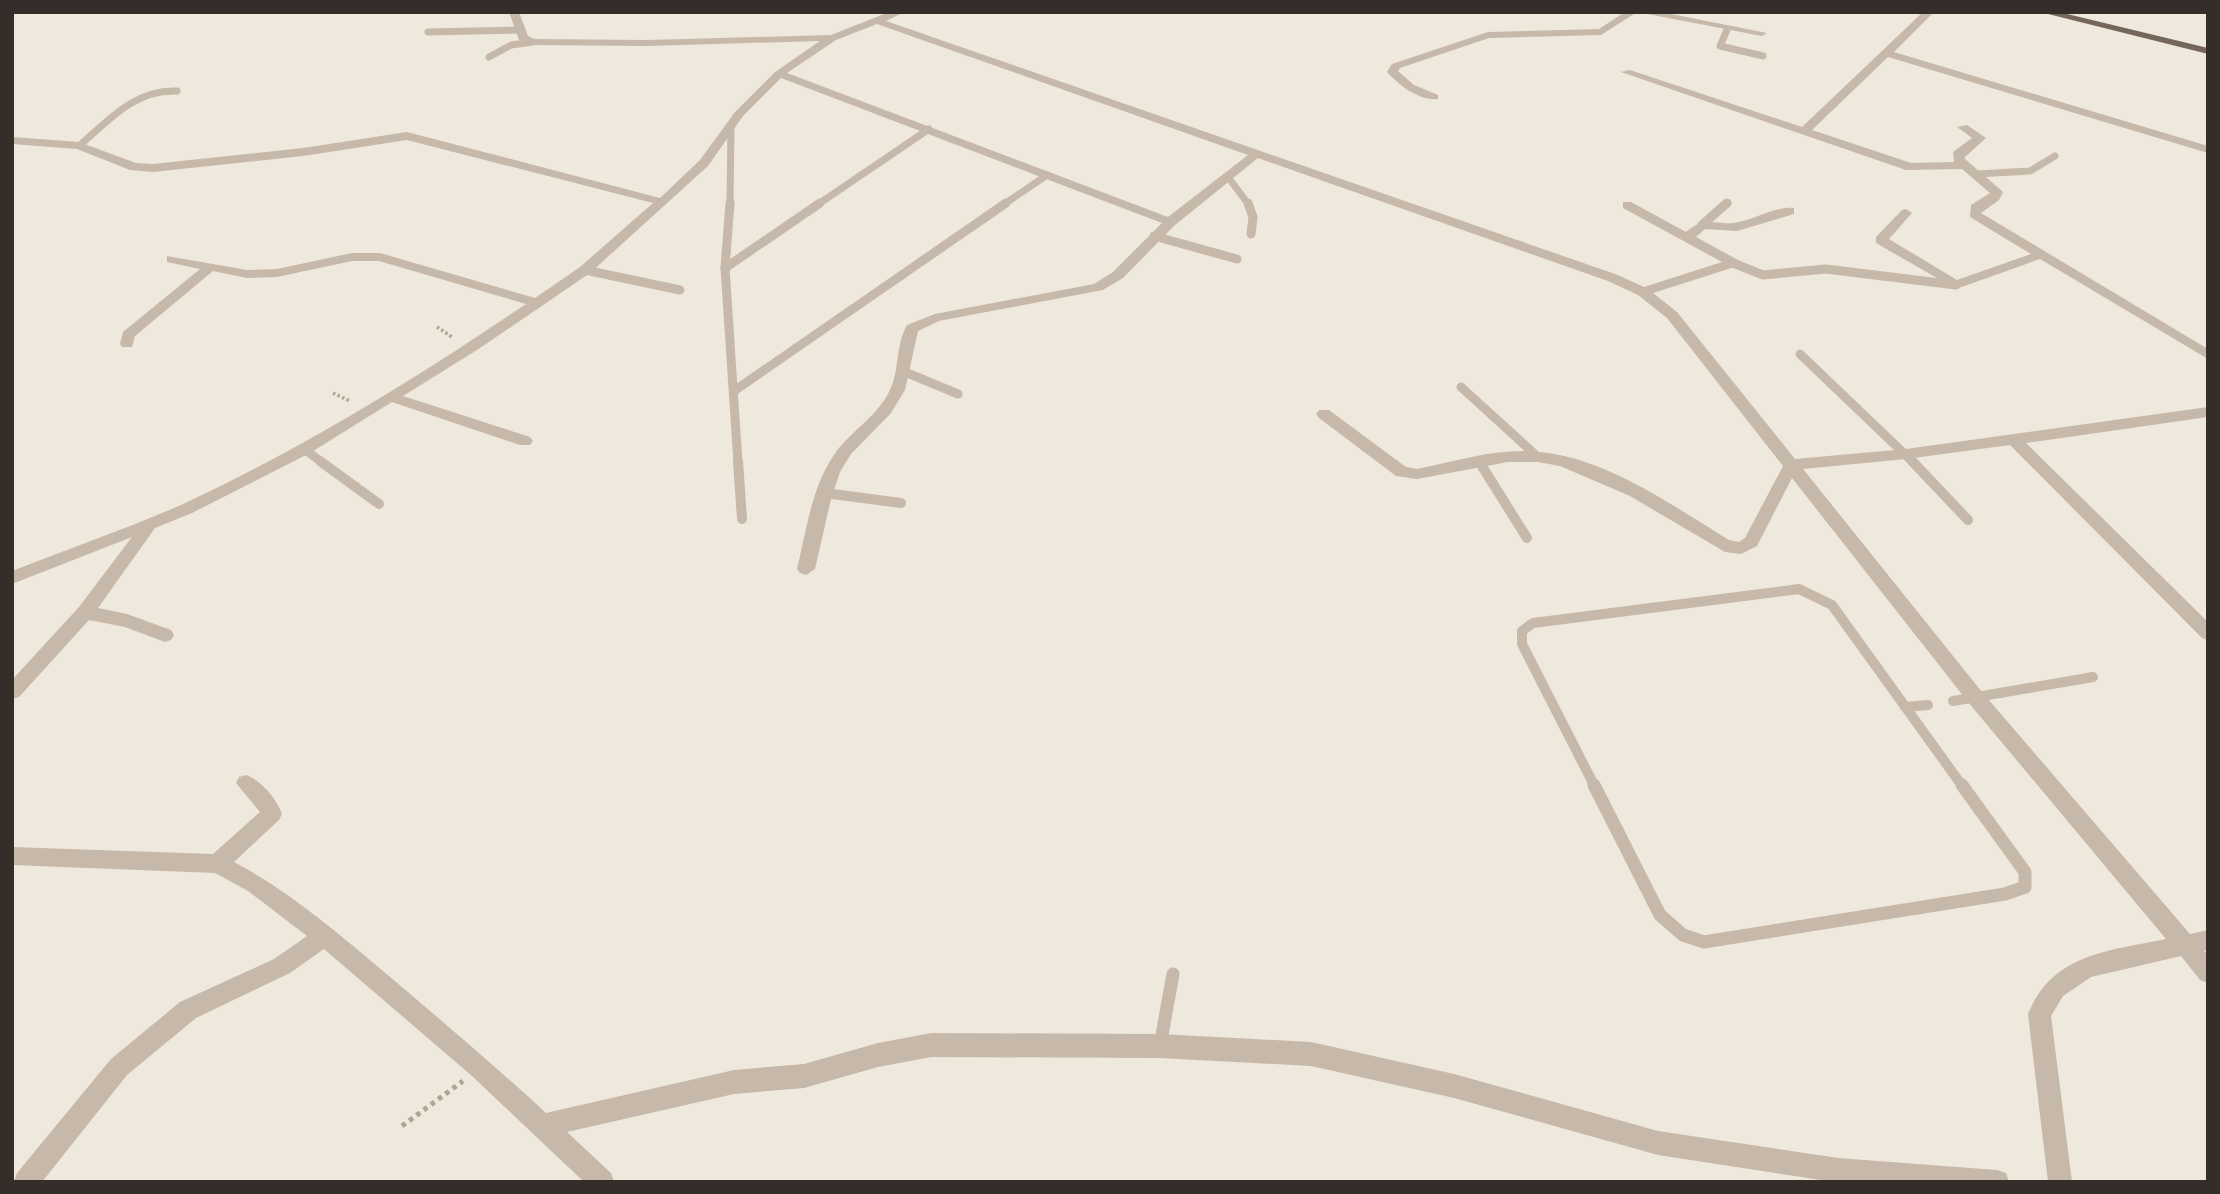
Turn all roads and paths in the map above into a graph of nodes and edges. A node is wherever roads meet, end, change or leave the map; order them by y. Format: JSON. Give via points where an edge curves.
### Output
{"nodes":[{"id":1,"x":514,"y":12,"type":"edge"},
{"id":2,"x":899,"y":12,"type":"edge"},
{"id":3,"x":1632,"y":12,"type":"edge"},
{"id":4,"x":1642,"y":12,"type":"edge"},
{"id":5,"x":1929,"y":12,"type":"edge"},
{"id":6,"x":2045,"y":12,"type":"edge"},
{"id":7,"x":2088,"y":12,"type":"edge"},
{"id":8,"x":877,"y":21,"type":"junction"},
{"id":9,"x":520,"y":30,"type":"junction"},
{"id":10,"x":1727,"y":30,"type":"junction"},
{"id":11,"x":428,"y":32,"type":"dead end"},
{"id":12,"x":1762,"y":33,"type":"dead end"},
{"id":13,"x":832,"y":38,"type":"junction"},
{"id":14,"x":2208,"y":40,"type":"edge"},
{"id":15,"x":533,"y":42,"type":"junction"},
{"id":16,"x":2208,"y":51,"type":"edge"},
{"id":17,"x":1886,"y":53,"type":"junction"},
{"id":18,"x":1763,"y":56,"type":"dead end"},
{"id":19,"x":489,"y":57,"type":"dead end"},
{"id":20,"x":1626,"y":72,"type":"dead end"},
{"id":21,"x":779,"y":74,"type":"junction"},
{"id":22,"x":177,"y":92,"type":"dead end"},
{"id":23,"x":1434,"y":97,"type":"dead end"},
{"id":24,"x":731,"y":125,"type":"junction"},
{"id":25,"x":1963,"y":127,"type":"dead end"},
{"id":26,"x":929,"y":129,"type":"junction"},
{"id":27,"x":1804,"y":132,"type":"junction"},
{"id":28,"x":12,"y":140,"type":"edge"},
{"id":29,"x":79,"y":146,"type":"junction"},
{"id":30,"x":2208,"y":150,"type":"edge"},
{"id":31,"x":1256,"y":154,"type":"junction"},
{"id":32,"x":2055,"y":156,"type":"dead end"},
{"id":33,"x":1972,"y":170,"type":"junction"},
{"id":34,"x":1046,"y":176,"type":"junction"},
{"id":35,"x":1228,"y":177,"type":"junction"},
{"id":36,"x":662,"y":202,"type":"junction"},
{"id":37,"x":1728,"y":203,"type":"dead end"},
{"id":38,"x":1627,"y":205,"type":"dead end"},
{"id":39,"x":1790,"y":211,"type":"dead end"},
{"id":40,"x":1906,"y":213,"type":"dead end"},
{"id":41,"x":1170,"y":222,"type":"junction"},
{"id":42,"x":1702,"y":225,"type":"junction"},
{"id":43,"x":1251,"y":234,"type":"dead end"},
{"id":44,"x":1154,"y":236,"type":"junction"},
{"id":45,"x":1688,"y":237,"type":"junction"},
{"id":46,"x":2040,"y":255,"type":"junction"},
{"id":47,"x":172,"y":259,"type":"dead end"},
{"id":48,"x":1237,"y":259,"type":"dead end"},
{"id":49,"x":1733,"y":263,"type":"junction"},
{"id":50,"x":209,"y":268,"type":"junction"},
{"id":51,"x":725,"y":268,"type":"junction"},
{"id":52,"x":584,"y":270,"type":"junction"},
{"id":53,"x":1956,"y":285,"type":"junction"},
{"id":54,"x":680,"y":290,"type":"dead end"},
{"id":55,"x":1643,"y":292,"type":"junction"},
{"id":56,"x":539,"y":303,"type":"junction"},
{"id":57,"x":127,"y":344,"type":"dead end"},
{"id":58,"x":1800,"y":354,"type":"dead end"},
{"id":59,"x":2208,"y":355,"type":"edge"},
{"id":60,"x":905,"y":372,"type":"junction"},
{"id":61,"x":1461,"y":387,"type":"dead end"},
{"id":62,"x":734,"y":391,"type":"junction"},
{"id":63,"x":958,"y":394,"type":"dead end"},
{"id":64,"x":391,"y":397,"type":"junction"},
{"id":65,"x":2208,"y":412,"type":"edge"},
{"id":66,"x":1324,"y":414,"type":"dead end"},
{"id":67,"x":2013,"y":439,"type":"junction"},
{"id":68,"x":525,"y":441,"type":"dead end"},
{"id":69,"x":304,"y":449,"type":"junction"},
{"id":70,"x":1906,"y":454,"type":"junction"},
{"id":71,"x":1538,"y":457,"type":"junction"},
{"id":72,"x":1480,"y":463,"type":"junction"},
{"id":73,"x":1791,"y":465,"type":"junction"},
{"id":74,"x":825,"y":493,"type":"junction"},
{"id":75,"x":901,"y":503,"type":"dead end"},
{"id":76,"x":379,"y":504,"type":"dead end"},
{"id":77,"x":741,"y":519,"type":"dead end"},
{"id":78,"x":1968,"y":520,"type":"dead end"},
{"id":79,"x":147,"y":527,"type":"junction"},
{"id":80,"x":1527,"y":538,"type":"dead end"},
{"id":81,"x":806,"y":569,"type":"dead end"},
{"id":82,"x":12,"y":578,"type":"edge"},
{"id":83,"x":83,"y":612,"type":"junction"},
{"id":84,"x":2208,"y":633,"type":"edge"},
{"id":85,"x":165,"y":635,"type":"dead end"},
{"id":86,"x":2093,"y":677,"type":"dead end"},
{"id":87,"x":12,"y":692,"type":"edge"},
{"id":88,"x":1975,"y":697,"type":"junction"},
{"id":89,"x":1953,"y":701,"type":"dead end"},
{"id":90,"x":1928,"y":705,"type":"dead end"},
{"id":91,"x":1905,"y":707,"type":"junction"},
{"id":92,"x":246,"y":783,"type":"dead end"},
{"id":93,"x":12,"y":856,"type":"edge"},
{"id":94,"x":217,"y":864,"type":"junction"},
{"id":95,"x":325,"y":936,"type":"junction"},
{"id":96,"x":2208,"y":940,"type":"edge"},
{"id":97,"x":2185,"y":944,"type":"junction"},
{"id":98,"x":2208,"y":972,"type":"edge"},
{"id":99,"x":1173,"y":974,"type":"dead end"},
{"id":100,"x":1160,"y":1046,"type":"junction"},
{"id":101,"x":481,"y":1068,"type":"junction"},
{"id":102,"x":402,"y":1126,"type":"dead end"},
{"id":103,"x":542,"y":1126,"type":"junction"},
{"id":104,"x":26,"y":1182,"type":"edge"},
{"id":105,"x":602,"y":1182,"type":"edge"},
{"id":106,"x":1997,"y":1182,"type":"edge"},
{"id":107,"x":2060,"y":1182,"type":"edge"}],
"edges":[{"from":1,"to":9,"type":"street"},
{"from":2,"to":8,"type":"street"},
{"from":3,"to":23,"type":"street","via":[[1601,32],[1488,35],[1396,66],[1392,72],[1410,87]]},
{"from":4,"to":10,"type":"street"},
{"from":5,"to":17,"type":"street"},
{"from":6,"to":16,"type":"main road"},
{"from":7,"to":14,"type":"main road"},
{"from":8,"to":13,"type":"street"},
{"from":8,"to":31,"type":"street"},
{"from":9,"to":11,"type":"lane"},
{"from":9,"to":15,"type":"street","via":[[523,38]]},
{"from":10,"to":12,"type":"street"},
{"from":10,"to":18,"type":"lane","via":[[1720,46]]},
{"from":13,"to":15,"type":"street"},
{"from":13,"to":21,"type":"street"},
{"from":15,"to":19,"type":"lane","via":[[511,45]]},
{"from":17,"to":27,"type":"street"},
{"from":17,"to":30,"type":"street"},
{"from":20,"to":27,"type":"street"},
{"from":21,"to":24,"type":"street"},
{"from":21,"to":26,"type":"street"},
{"from":22,"to":29,"type":"lane","via":[[136,99]]},
{"from":24,"to":36,"type":"street","via":[[704,163]]},
{"from":24,"to":51,"type":"lane"},
{"from":25,"to":33,"type":"street","via":[[1980,138],[1957,155]]},
{"from":26,"to":34,"type":"street"},
{"from":26,"to":51,"type":"lane"},
{"from":27,"to":33,"type":"street","via":[[1910,167]]},
{"from":28,"to":29,"type":"street"},
{"from":29,"to":36,"type":"street","via":[[134,167],[153,168],[407,136]]},
{"from":31,"to":35,"type":"street"},
{"from":31,"to":55,"type":"street"},
{"from":32,"to":33,"type":"lane","via":[[2037,169]]},
{"from":33,"to":46,"type":"street","via":[[1997,192],[1975,208],[1974,214]]},
{"from":34,"to":41,"type":"street"},
{"from":34,"to":62,"type":"lane"},
{"from":35,"to":41,"type":"street"},
{"from":35,"to":43,"type":"lane","via":[[1253,210],[1256,218]]},
{"from":36,"to":52,"type":"street"},
{"from":37,"to":42,"type":"lane"},
{"from":38,"to":45,"type":"street"},
{"from":39,"to":42,"type":"street","via":[[1737,227]]},
{"from":40,"to":53,"type":"street","via":[[1881,240]]},
{"from":41,"to":44,"type":"street"},
{"from":42,"to":45,"type":"street"},
{"from":44,"to":48,"type":"lane"},
{"from":44,"to":60,"type":"street","via":[[1118,275],[1098,286],[935,318],[912,328],[906,343]]},
{"from":45,"to":49,"type":"street"},
{"from":46,"to":53,"type":"street"},
{"from":46,"to":59,"type":"street"},
{"from":47,"to":50,"type":"street"},
{"from":49,"to":53,"type":"lane","via":[[1763,275],[1826,269]]},
{"from":49,"to":55,"type":"street"},
{"from":50,"to":56,"type":"street","via":[[277,273],[373,256]]},
{"from":50,"to":57,"type":"street","via":[[128,335]]},
{"from":51,"to":62,"type":"lane"},
{"from":52,"to":54,"type":"lane"},
{"from":52,"to":56,"type":"street"},
{"from":55,"to":73,"type":"street","via":[[1672,315]]},
{"from":56,"to":64,"type":"street"},
{"from":58,"to":70,"type":"lane"},
{"from":60,"to":63,"type":"lane"},
{"from":60,"to":74,"type":"street","via":[[883,413],[838,462]]},
{"from":61,"to":71,"type":"lane"},
{"from":62,"to":77,"type":"lane"},
{"from":64,"to":68,"type":"street"},
{"from":64,"to":69,"type":"street"},
{"from":65,"to":67,"type":"street"},
{"from":66,"to":72,"type":"street","via":[[1402,472],[1417,474]]},
{"from":67,"to":70,"type":"street"},
{"from":67,"to":84,"type":"street"},
{"from":69,"to":76,"type":"lane"},
{"from":69,"to":79,"type":"street"},
{"from":70,"to":73,"type":"street"},
{"from":70,"to":78,"type":"lane"},
{"from":71,"to":72,"type":"street"},
{"from":71,"to":73,"type":"street","via":[[1634,490],[1725,546],[1741,548],[1751,542]]},
{"from":72,"to":80,"type":"lane"},
{"from":73,"to":88,"type":"street"},
{"from":74,"to":75,"type":"lane"},
{"from":74,"to":81,"type":"street"},
{"from":79,"to":82,"type":"street"},
{"from":79,"to":83,"type":"street"},
{"from":83,"to":85,"type":"street"},
{"from":83,"to":87,"type":"street"},
{"from":86,"to":88,"type":"lane"},
{"from":88,"to":89,"type":"lane"},
{"from":88,"to":97,"type":"street"},
{"from":90,"to":91,"type":"lane"},
{"from":91,"to":91,"type":"lane","via":[[1832,605],[1799,589],[1533,623],[1522,631],[1522,644],[1660,915],[1683,935],[1704,942],[2005,894],[2025,887],[2025,872]]},
{"from":92,"to":94,"type":"street","via":[[272,814]]},
{"from":93,"to":94,"type":"street"},
{"from":94,"to":95,"type":"street","via":[[255,884]]},
{"from":95,"to":101,"type":"street"},
{"from":95,"to":104,"type":"street","via":[[282,967],[188,1010],[120,1067]]},
{"from":96,"to":97,"type":"street"},
{"from":97,"to":98,"type":"street"},
{"from":97,"to":107,"type":"street","via":[[2085,967],[2054,988],[2039,1014]]},
{"from":99,"to":100,"type":"lane"},
{"from":100,"to":103,"type":"street","via":[[931,1045],[804,1076],[734,1082]]},
{"from":100,"to":106,"type":"street","via":[[1311,1054],[1454,1086],[1658,1143],[1838,1170]]},
{"from":101,"to":102,"type":"path"},
{"from":101,"to":103,"type":"street"},
{"from":103,"to":105,"type":"street"}]}
